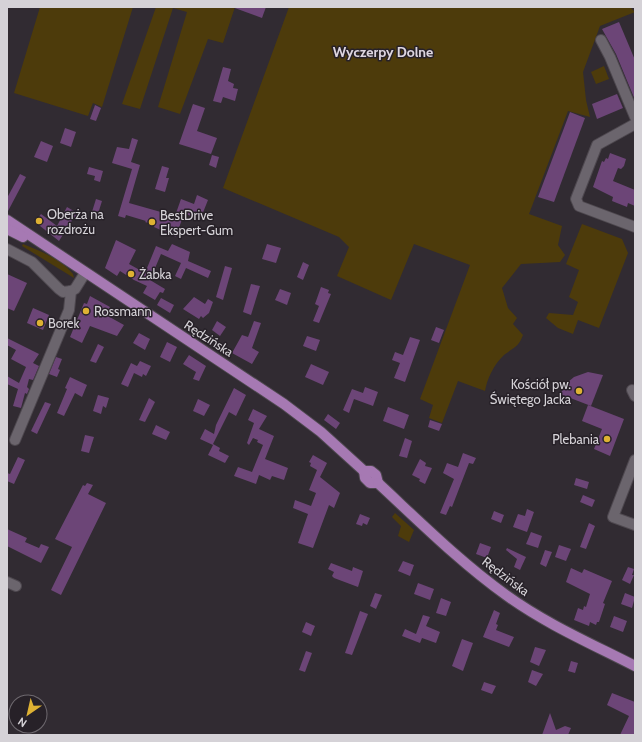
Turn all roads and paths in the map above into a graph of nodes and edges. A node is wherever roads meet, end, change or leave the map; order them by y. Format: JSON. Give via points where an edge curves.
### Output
{"nodes":[{"id":1,"x":601,"y":40,"type":"dead end"},
{"id":2,"x":635,"y":117,"type":"edge"},
{"id":3,"x":635,"y":124,"type":"edge"},
{"id":4,"x":7,"y":220,"type":"edge"},
{"id":5,"x":635,"y":227,"type":"edge"},
{"id":6,"x":7,"y":229,"type":"edge"},
{"id":7,"x":32,"y":238,"type":"junction"},
{"id":8,"x":7,"y":249,"type":"edge"},
{"id":9,"x":85,"y":273,"type":"junction"},
{"id":10,"x":71,"y":292,"type":"junction"},
{"id":11,"x":15,"y":440,"type":"dead end"},
{"id":12,"x":635,"y":460,"type":"edge"},
{"id":13,"x":635,"y":525,"type":"edge"},
{"id":14,"x":635,"y":666,"type":"edge"}],
"edges":[{"from":1,"to":2,"type":"street"},
{"from":3,"to":5,"type":"street","via":[[597,145],[576,199],[579,206]]},
{"from":4,"to":7,"type":"main road","name":"Rędzińska"},
{"from":6,"to":7,"type":"main road","name":"Rędzińska"},
{"from":7,"to":9,"type":"main road","name":"Rędzińska"},
{"from":8,"to":10,"type":"street","via":[[32,262],[63,292]]},
{"from":9,"to":10,"type":"street"},
{"from":9,"to":14,"type":"main road","name":"Rędzińska","via":[[284,404],[321,432],[364,471],[365,478],[370,483],[378,483],[483,578],[507,596]]},
{"from":10,"to":11,"type":"street","via":[[69,310]]},
{"from":12,"to":13,"type":"street","via":[[613,517]]}]}
